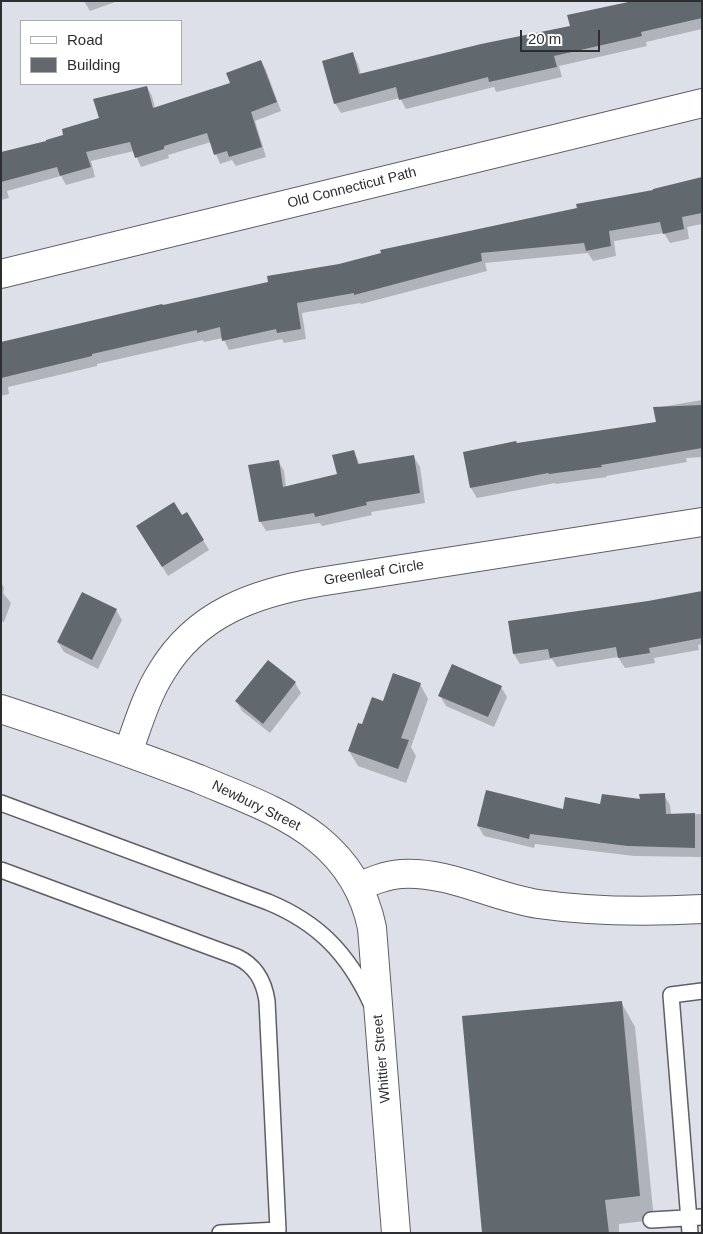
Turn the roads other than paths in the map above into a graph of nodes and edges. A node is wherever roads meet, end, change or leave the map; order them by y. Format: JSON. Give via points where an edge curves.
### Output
{"nodes":[{"id":1,"x":702,"y":103,"type":"edge"},
{"id":2,"x":1,"y":274,"type":"edge"},
{"id":3,"x":702,"y":522,"type":"edge"},
{"id":4,"x":1,"y":709,"type":"edge"},
{"id":5,"x":128,"y":752,"type":"junction"},
{"id":6,"x":1,"y":803,"type":"edge"},
{"id":7,"x":1,"y":870,"type":"edge"},
{"id":8,"x":358,"y":887,"type":"junction"},
{"id":9,"x":702,"y":909,"type":"edge"},
{"id":10,"x":702,"y":991,"type":"edge"},
{"id":11,"x":380,"y":1037,"type":"junction"},
{"id":12,"x":651,"y":1220,"type":"dead end"},
{"id":13,"x":694,"y":1223,"type":"edge"},
{"id":14,"x":220,"y":1233,"type":"edge"},
{"id":15,"x":396,"y":1233,"type":"edge"}],
"edges":[{"from":1,"to":2,"type":"street","name":"Old Connecticut Path"},
{"from":3,"to":5,"type":"street","name":"Greenleaf Circle","via":[[319,582],[255,597],[226,610],[178,647],[153,687]]},
{"from":4,"to":5,"type":"street","name":"Newbury Street"},
{"from":5,"to":8,"type":"street","name":"Newbury Street","via":[[240,796],[306,830],[330,850]]},
{"from":6,"to":11,"type":"lane","via":[[299,916],[325,936],[347,961],[372,1005]]},
{"from":7,"to":14,"type":"lane","via":[[237,957],[259,974],[267,1001],[278,1230]]},
{"from":8,"to":9,"type":"street","via":[[379,878],[414,874],[557,906],[631,911]]},
{"from":8,"to":11,"type":"street","name":"Whittier Street","via":[[372,928]]},
{"from":10,"to":13,"type":"lane","via":[[671,995]]},
{"from":11,"to":15,"type":"street","name":"Whittier Street"},
{"from":12,"to":13,"type":"lane"}]}
